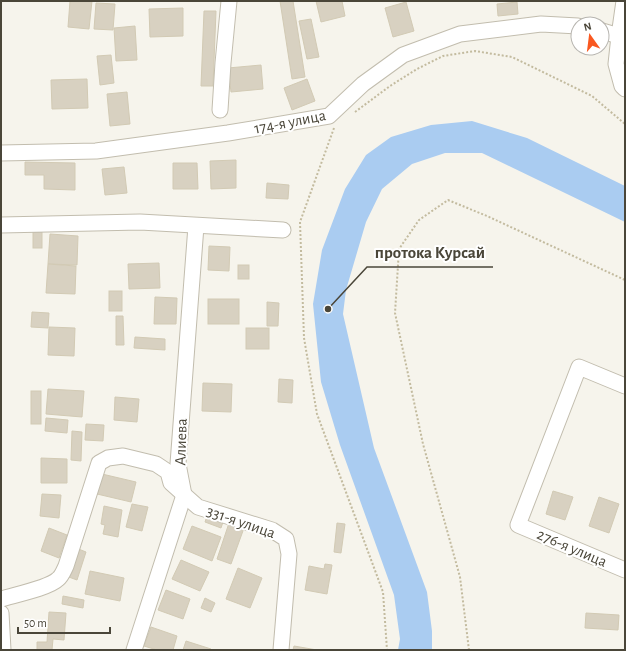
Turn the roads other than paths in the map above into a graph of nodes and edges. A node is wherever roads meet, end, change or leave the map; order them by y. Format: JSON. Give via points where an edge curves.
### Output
{"nodes":[{"id":1,"x":229,"y":1,"type":"edge"},
{"id":2,"x":624,"y":1,"type":"edge"},
{"id":3,"x":570,"y":26,"type":"edge"},
{"id":4,"x":610,"y":33,"type":"edge"},
{"id":5,"x":619,"y":36,"type":"junction"},
{"id":6,"x":625,"y":89,"type":"edge"},
{"id":7,"x":220,"y":110,"type":"dead end"},
{"id":8,"x":1,"y":153,"type":"edge"},
{"id":9,"x":1,"y":225,"type":"edge"},
{"id":10,"x":196,"y":226,"type":"junction"},
{"id":11,"x":283,"y":230,"type":"dead end"},
{"id":12,"x":625,"y":386,"type":"edge"},
{"id":13,"x":184,"y":495,"type":"junction"},
{"id":14,"x":625,"y":570,"type":"edge"},
{"id":15,"x":1,"y":599,"type":"edge"},
{"id":16,"x":1,"y":613,"type":"edge"},
{"id":17,"x":2,"y":650,"type":"edge"},
{"id":18,"x":134,"y":650,"type":"edge"},
{"id":19,"x":281,"y":650,"type":"edge"}],
"edges":[{"from":1,"to":7,"type":"street"},
{"from":2,"to":5,"type":"street"},
{"from":3,"to":8,"type":"street","name":"174-я улица","via":[[541,24],[460,34],[403,54],[363,84],[332,122],[96,151]]},
{"from":4,"to":5,"type":"street"},
{"from":5,"to":6,"type":"street","via":[[616,64]]},
{"from":9,"to":10,"type":"street","via":[[140,222]]},
{"from":10,"to":11,"type":"street"},
{"from":10,"to":13,"type":"street","name":"Алиева","via":[[178,464]]},
{"from":12,"to":14,"type":"street","name":"276-я улица","via":[[579,367],[518,525]]},
{"from":13,"to":15,"type":"street","name":"331-я улица","via":[[171,483],[168,472],[156,464],[123,456],[108,458],[99,463],[66,566],[59,579],[40,588]]},
{"from":13,"to":18,"type":"street","name":"Алиева"},
{"from":13,"to":19,"type":"street","name":"331-я улица","via":[[198,507],[272,530],[286,539],[289,554]]},
{"from":16,"to":17,"type":"street"}]}
